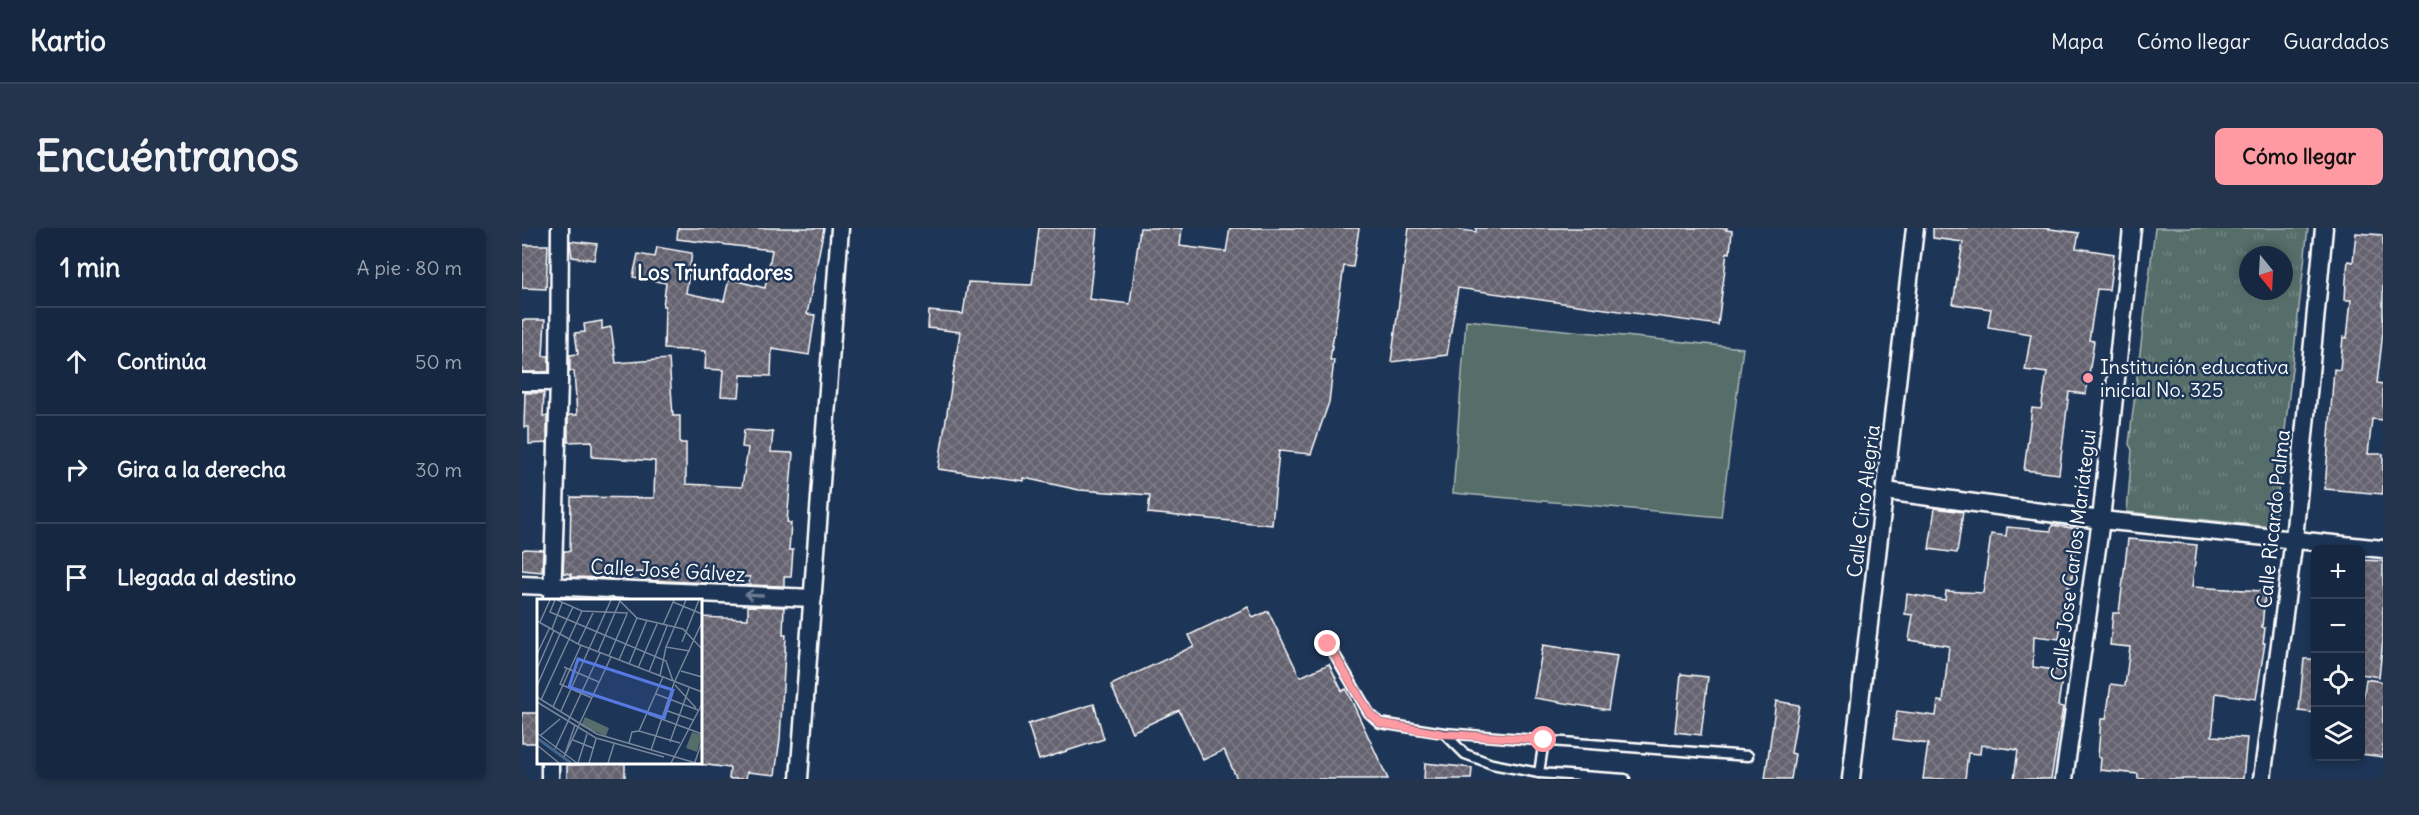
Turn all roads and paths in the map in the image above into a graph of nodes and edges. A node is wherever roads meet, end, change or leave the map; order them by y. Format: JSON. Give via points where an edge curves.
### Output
{"nodes":[{"id":1,"x":560,"y":228,"type":"edge"},
{"id":2,"x":840,"y":228,"type":"edge"},
{"id":3,"x":1915,"y":228,"type":"edge"},
{"id":4,"x":2132,"y":228,"type":"edge"},
{"id":5,"x":2324,"y":228,"type":"edge"},
{"id":6,"x":522,"y":382,"type":"edge"},
{"id":7,"x":559,"y":382,"type":"junction"},
{"id":8,"x":1885,"y":491,"type":"junction"},
{"id":9,"x":2101,"y":520,"type":"junction"},
{"id":10,"x":2294,"y":539,"type":"junction"},
{"id":11,"x":2383,"y":549,"type":"edge"},
{"id":12,"x":522,"y":585,"type":"edge"},
{"id":13,"x":552,"y":593,"type":"edge"},
{"id":14,"x":813,"y":598,"type":"junction"},
{"id":15,"x":1328,"y":644,"type":"dead end"},
{"id":16,"x":1444,"y":734,"type":"junction"},
{"id":17,"x":1544,"y":740,"type":"junction"},
{"id":18,"x":1748,"y":756,"type":"dead end"},
{"id":19,"x":1539,"y":772,"type":"junction"},
{"id":20,"x":799,"y":779,"type":"edge"},
{"id":21,"x":1625,"y":779,"type":"edge"},
{"id":22,"x":1851,"y":779,"type":"edge"},
{"id":23,"x":2064,"y":779,"type":"edge"},
{"id":24,"x":2262,"y":779,"type":"edge"}],
"edges":[{"from":1,"to":7,"type":"street"},
{"from":2,"to":14,"type":"street"},
{"from":3,"to":8,"type":"street","name":"Calle Ciro Alegria"},
{"from":4,"to":9,"type":"street","name":"Calle Jose Carlos Mariátegui"},
{"from":5,"to":10,"type":"street","name":"Calle Ricardo Palma"},
{"from":6,"to":7,"type":"street"},
{"from":7,"to":13,"type":"street"},
{"from":8,"to":9,"type":"street"},
{"from":8,"to":22,"type":"street","name":"Calle Ciro Alegria"},
{"from":9,"to":10,"type":"street"},
{"from":9,"to":23,"type":"street","name":"Calle Jose Carlos Mariátegui"},
{"from":10,"to":11,"type":"street"},
{"from":10,"to":24,"type":"street","name":"Calle Ricardo Palma"},
{"from":12,"to":13,"type":"street","name":"Calle José Gálvez"},
{"from":14,"to":13,"type":"street","name":"Calle José Gálvez","one_way":true},
{"from":14,"to":20,"type":"street"},
{"from":15,"to":16,"type":"lane","via":[[1369,713],[1380,723]]},
{"from":16,"to":17,"type":"lane"},
{"from":16,"to":19,"type":"lane","via":[[1465,754],[1492,764]]},
{"from":17,"to":18,"type":"lane"},
{"from":17,"to":19,"type":"lane"},
{"from":19,"to":21,"type":"lane"}]}
